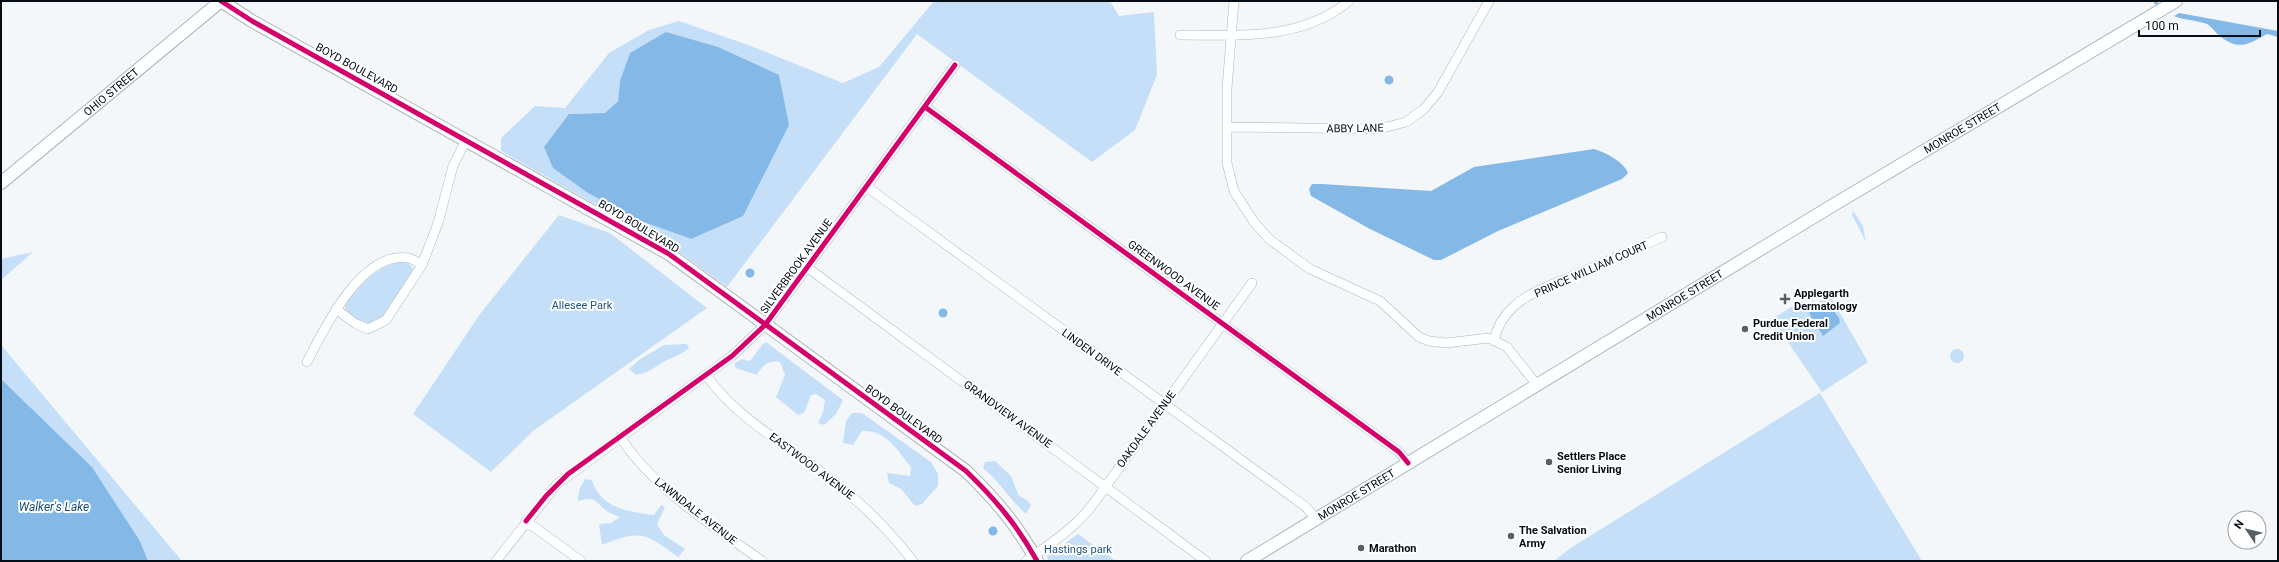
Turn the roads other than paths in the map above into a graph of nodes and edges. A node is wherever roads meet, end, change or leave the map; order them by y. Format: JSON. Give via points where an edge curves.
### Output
{"nodes":[{"id":1,"x":221,"y":1,"type":"edge"},
{"id":2,"x":1234,"y":1,"type":"edge"},
{"id":3,"x":1349,"y":1,"type":"edge"},
{"id":4,"x":1489,"y":1,"type":"edge"},
{"id":5,"x":2176,"y":1,"type":"edge"},
{"id":6,"x":1180,"y":35,"type":"dead end"},
{"id":7,"x":1232,"y":35,"type":"junction"},
{"id":8,"x":955,"y":65,"type":"dead end"},
{"id":9,"x":925,"y":107,"type":"junction"},
{"id":10,"x":1227,"y":127,"type":"junction"},
{"id":11,"x":466,"y":140,"type":"junction"},
{"id":12,"x":1,"y":183,"type":"edge"},
{"id":13,"x":867,"y":187,"type":"junction"},
{"id":14,"x":1662,"y":237,"type":"dead end"},
{"id":15,"x":422,"y":264,"type":"junction"},
{"id":16,"x":808,"y":268,"type":"junction"},
{"id":17,"x":1252,"y":282,"type":"dead end"},
{"id":18,"x":336,"y":309,"type":"junction"},
{"id":19,"x":1223,"y":323,"type":"junction"},
{"id":20,"x":766,"y":325,"type":"junction"},
{"id":21,"x":1494,"y":341,"type":"junction"},
{"id":22,"x":307,"y":362,"type":"dead end"},
{"id":23,"x":706,"y":375,"type":"junction"},
{"id":24,"x":1537,"y":385,"type":"junction"},
{"id":25,"x":1164,"y":405,"type":"junction"},
{"id":26,"x":620,"y":437,"type":"junction"},
{"id":27,"x":1408,"y":463,"type":"junction"},
{"id":28,"x":1106,"y":486,"type":"junction"},
{"id":29,"x":1316,"y":519,"type":"junction"},
{"id":30,"x":526,"y":521,"type":"junction"},
{"id":31,"x":1032,"y":559,"type":"edge"},
{"id":32,"x":496,"y":561,"type":"edge"},
{"id":33,"x":581,"y":561,"type":"edge"},
{"id":34,"x":762,"y":561,"type":"edge"},
{"id":35,"x":913,"y":561,"type":"edge"},
{"id":36,"x":1206,"y":561,"type":"edge"},
{"id":37,"x":1247,"y":561,"type":"edge"}],
"edges":[{"from":1,"to":11,"type":"street","name":"BOYD BOULEVARD","via":[[252,21]]},
{"from":1,"to":12,"type":"street","name":"OHIO STREET"},
{"from":2,"to":7,"type":"street"},
{"from":3,"to":7,"type":"street","via":[[1337,11],[1301,28],[1260,35]]},
{"from":4,"to":10,"type":"street","name":"ABBY LANE","via":[[1438,92],[1424,109],[1406,122],[1379,129]]},
{"from":5,"to":24,"type":"street","name":"MONROE STREET"},
{"from":6,"to":7,"type":"street"},
{"from":7,"to":10,"type":"street","via":[[1227,88]]},
{"from":8,"to":9,"type":"street","name":"SILVERBROOK AVENUE"},
{"from":9,"to":13,"type":"street","name":"SILVERBROOK AVENUE"},
{"from":9,"to":19,"type":"street","name":"GREENWOOD AVENUE"},
{"from":10,"to":21,"type":"street","via":[[1227,163],[1234,191],[1254,222],[1269,239],[1310,269],[1380,301],[1419,337],[1439,343],[1475,338],[1489,338]]},
{"from":11,"to":15,"type":"street","via":[[453,166],[438,223]]},
{"from":11,"to":20,"type":"street","name":"BOYD BOULEVARD","via":[[668,254]]},
{"from":13,"to":16,"type":"street","name":"SILVERBROOK AVENUE"},
{"from":13,"to":25,"type":"street","name":"LINDEN DRIVE"},
{"from":14,"to":21,"type":"street","name":"PRINCE WILLIAM COURT","via":[[1544,288],[1525,299],[1504,317],[1497,327]]},
{"from":15,"to":18,"type":"street","via":[[409,258],[385,262],[363,277]]},
{"from":15,"to":18,"type":"street","via":[[386,320],[368,329],[356,324]]},
{"from":16,"to":20,"type":"street","name":"SILVERBROOK AVENUE"},
{"from":16,"to":28,"type":"street","name":"GRANDVIEW AVENUE"},
{"from":17,"to":19,"type":"street","name":"OAKDALE AVENUE"},
{"from":18,"to":22,"type":"street"},
{"from":19,"to":25,"type":"street","name":"OAKDALE AVENUE"},
{"from":19,"to":27,"type":"street","name":"GREENWOOD AVENUE","via":[[1399,452]]},
{"from":20,"to":23,"type":"street","name":"SILVERBROOK AVENUE","via":[[732,356]]},
{"from":20,"to":31,"type":"street","name":"BOYD BOULEVARD","via":[[966,471],[994,497],[1011,518]]},
{"from":21,"to":24,"type":"street","via":[[1507,347]]},
{"from":23,"to":26,"type":"street","name":"SILVERBROOK AVENUE"},
{"from":23,"to":35,"type":"street","name":"EASTWOOD AVENUE","via":[[731,405],[852,495],[896,538]]},
{"from":24,"to":27,"type":"street","name":"MONROE STREET"},
{"from":25,"to":28,"type":"street","name":"OAKDALE AVENUE"},
{"from":25,"to":29,"type":"street","name":"LINDEN DRIVE","via":[[1306,507]]},
{"from":26,"to":30,"type":"street","name":"SILVERBROOK AVENUE","via":[[557,484]]},
{"from":26,"to":34,"type":"street","name":"LAWNDALE AVENUE","via":[[632,455],[666,491]]},
{"from":27,"to":29,"type":"street","name":"MONROE STREET"},
{"from":28,"to":31,"type":"street","name":"OAKDALE AVENUE","via":[[1076,525]]},
{"from":28,"to":36,"type":"street","name":"GRANDVIEW AVENUE"},
{"from":29,"to":37,"type":"street","name":"MONROE STREET"},
{"from":30,"to":32,"type":"street","name":"SILVERBROOK AVENUE"},
{"from":30,"to":33,"type":"street"}]}
